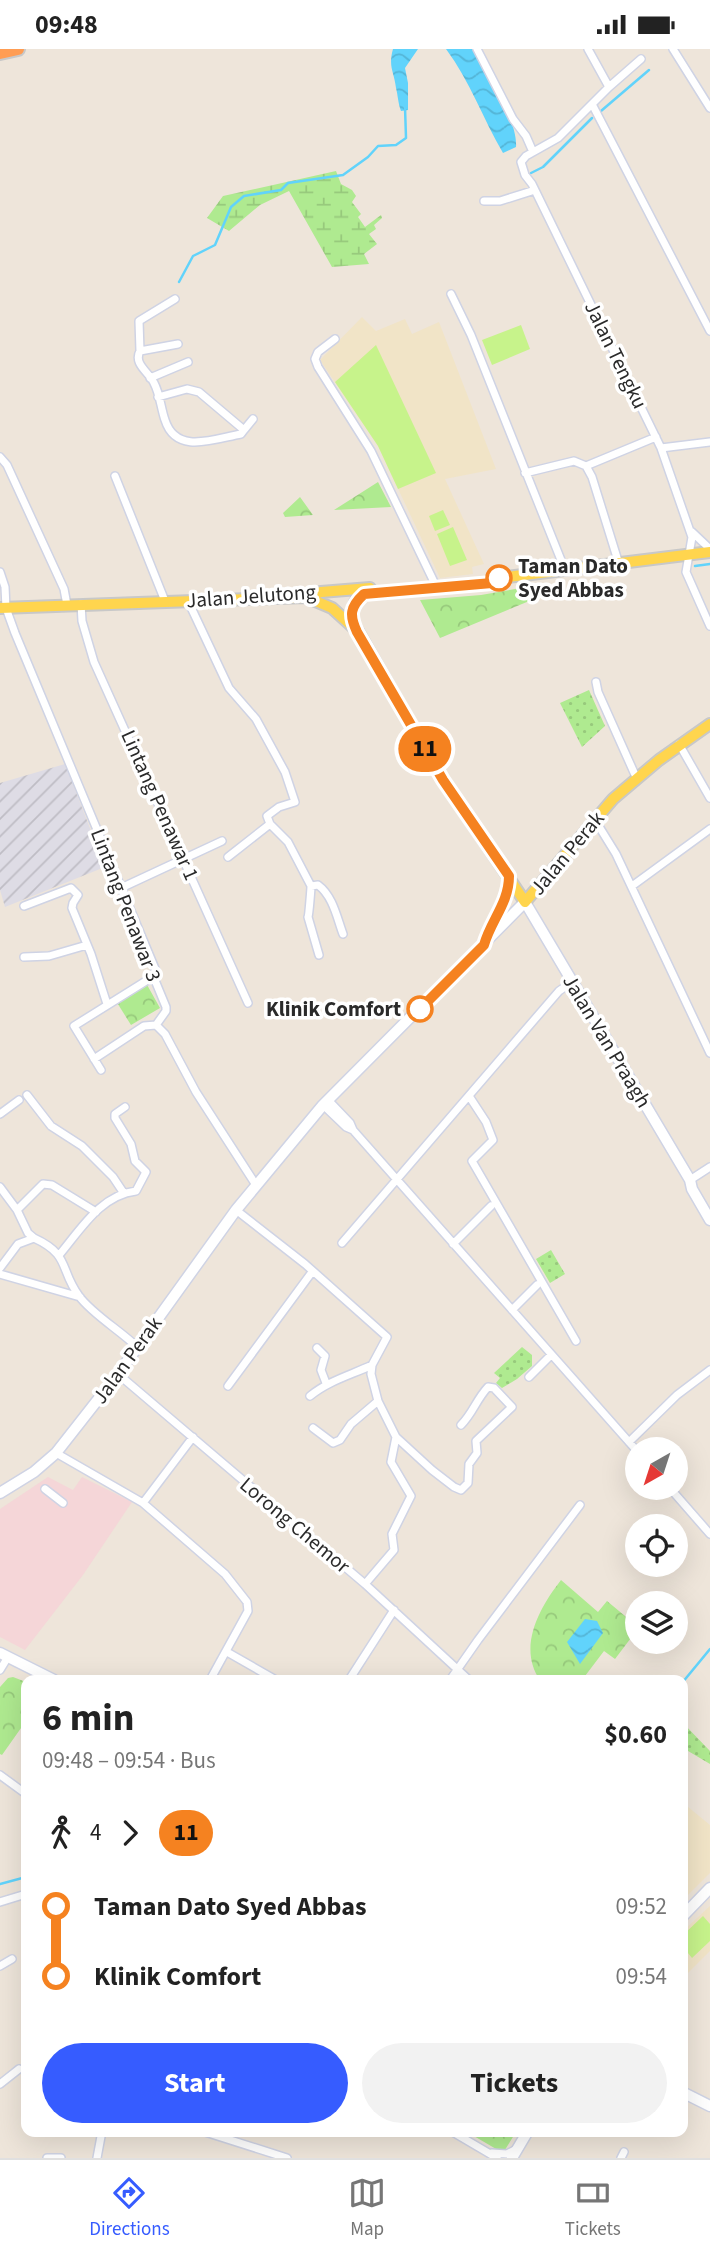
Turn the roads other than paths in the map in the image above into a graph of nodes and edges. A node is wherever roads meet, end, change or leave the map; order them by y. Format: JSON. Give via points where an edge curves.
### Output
{"nodes":[{"id":1,"x":18,"y":49,"type":"edge"},
{"id":2,"x":477,"y":49,"type":"edge"},
{"id":3,"x":588,"y":49,"type":"edge"},
{"id":4,"x":673,"y":49,"type":"edge"},
{"id":5,"x":0,"y":53,"type":"edge"},
{"id":6,"x":641,"y":59,"type":"dead end"},
{"id":7,"x":609,"y":87,"type":"junction"},
{"id":8,"x":592,"y":104,"type":"junction"},
{"id":9,"x":710,"y":108,"type":"edge"},
{"id":10,"x":533,"y":152,"type":"junction"},
{"id":11,"x":535,"y":190,"type":"junction"},
{"id":12,"x":484,"y":201,"type":"dead end"},
{"id":13,"x":451,"y":294,"type":"dead end"},
{"id":14,"x":175,"y":299,"type":"dead end"},
{"id":15,"x":710,"y":331,"type":"edge"},
{"id":16,"x":335,"y":339,"type":"dead end"},
{"id":17,"x":178,"y":344,"type":"dead end"},
{"id":18,"x":140,"y":351,"type":"junction"},
{"id":19,"x":188,"y":362,"type":"dead end"},
{"id":20,"x":150,"y":378,"type":"junction"},
{"id":21,"x":158,"y":397,"type":"junction"},
{"id":22,"x":253,"y":419,"type":"dead end"},
{"id":23,"x":244,"y":430,"type":"junction"},
{"id":24,"x":656,"y":437,"type":"junction"},
{"id":25,"x":710,"y":442,"type":"edge"},
{"id":26,"x":661,"y":449,"type":"junction"},
{"id":27,"x":0,"y":457,"type":"edge"},
{"id":28,"x":586,"y":466,"type":"junction"},
{"id":29,"x":525,"y":473,"type":"junction"},
{"id":30,"x":115,"y":476,"type":"dead end"},
{"id":31,"x":688,"y":526,"type":"junction"},
{"id":32,"x":710,"y":551,"type":"edge"},
{"id":33,"x":687,"y":556,"type":"junction"},
{"id":34,"x":619,"y":564,"type":"junction"},
{"id":35,"x":565,"y":570,"type":"junction"},
{"id":36,"x":0,"y":572,"type":"edge"},
{"id":37,"x":496,"y":579,"type":"junction"},
{"id":38,"x":435,"y":584,"type":"junction"},
{"id":39,"x":306,"y":597,"type":"junction"},
{"id":40,"x":188,"y":600,"type":"junction"},
{"id":41,"x":165,"y":601,"type":"junction"},
{"id":42,"x":81,"y":604,"type":"junction"},
{"id":43,"x":67,"y":605,"type":"junction"},
{"id":44,"x":3,"y":608,"type":"edge"},
{"id":45,"x":710,"y":627,"type":"edge"},
{"id":46,"x":357,"y":632,"type":"junction"},
{"id":47,"x":596,"y":682,"type":"dead end"},
{"id":48,"x":710,"y":724,"type":"edge"},
{"id":49,"x":678,"y":744,"type":"junction"},
{"id":50,"x":636,"y":777,"type":"junction"},
{"id":51,"x":710,"y":798,"type":"edge"},
{"id":52,"x":595,"y":820,"type":"junction"},
{"id":53,"x":270,"y":824,"type":"junction"},
{"id":54,"x":710,"y":829,"type":"edge"},
{"id":55,"x":222,"y":841,"type":"dead end"},
{"id":56,"x":228,"y":857,"type":"dead end"},
{"id":57,"x":185,"y":858,"type":"junction"},
{"id":58,"x":509,"y":876,"type":"junction"},
{"id":59,"x":311,"y":886,"type":"junction"},
{"id":60,"x":632,"y":886,"type":"junction"},
{"id":61,"x":121,"y":888,"type":"junction"},
{"id":62,"x":523,"y":899,"type":"junction"},
{"id":63,"x":24,"y":907,"type":"dead end"},
{"id":64,"x":343,"y":934,"type":"dead end"},
{"id":65,"x":87,"y":945,"type":"junction"},
{"id":66,"x":484,"y":945,"type":"junction"},
{"id":67,"x":319,"y":955,"type":"dead end"},
{"id":68,"x":24,"y":957,"type":"dead end"},
{"id":69,"x":154,"y":978,"type":"junction"},
{"id":70,"x":572,"y":982,"type":"junction"},
{"id":71,"x":248,"y":1003,"type":"dead end"},
{"id":72,"x":107,"y":1004,"type":"junction"},
{"id":73,"x":156,"y":1025,"type":"junction"},
{"id":74,"x":710,"y":1053,"type":"edge"},
{"id":75,"x":94,"y":1059,"type":"junction"},
{"id":76,"x":101,"y":1070,"type":"dead end"},
{"id":77,"x":27,"y":1095,"type":"dead end"},
{"id":78,"x":469,"y":1096,"type":"junction"},
{"id":79,"x":19,"y":1100,"type":"dead end"},
{"id":80,"x":326,"y":1103,"type":"junction"},
{"id":81,"x":125,"y":1107,"type":"dead end"},
{"id":82,"x":0,"y":1114,"type":"edge"},
{"id":83,"x":710,"y":1167,"type":"edge"},
{"id":84,"x":690,"y":1180,"type":"junction"},
{"id":85,"x":397,"y":1181,"type":"junction"},
{"id":86,"x":256,"y":1185,"type":"junction"},
{"id":87,"x":0,"y":1187,"type":"edge"},
{"id":88,"x":123,"y":1192,"type":"junction"},
{"id":89,"x":491,"y":1206,"type":"dead end"},
{"id":90,"x":710,"y":1207,"type":"edge"},
{"id":91,"x":17,"y":1210,"type":"junction"},
{"id":92,"x":236,"y":1210,"type":"junction"},
{"id":93,"x":96,"y":1212,"type":"junction"},
{"id":94,"x":710,"y":1220,"type":"edge"},
{"id":95,"x":34,"y":1238,"type":"junction"},
{"id":96,"x":342,"y":1243,"type":"dead end"},
{"id":97,"x":453,"y":1244,"type":"junction"},
{"id":98,"x":60,"y":1254,"type":"junction"},
{"id":99,"x":0,"y":1268,"type":"edge"},
{"id":100,"x":312,"y":1272,"type":"junction"},
{"id":101,"x":0,"y":1275,"type":"edge"},
{"id":102,"x":537,"y":1285,"type":"dead end"},
{"id":103,"x":80,"y":1297,"type":"junction"},
{"id":104,"x":512,"y":1310,"type":"junction"},
{"id":105,"x":576,"y":1341,"type":"dead end"},
{"id":106,"x":137,"y":1347,"type":"junction"},
{"id":107,"x":317,"y":1348,"type":"dead end"},
{"id":108,"x":551,"y":1355,"type":"junction"},
{"id":109,"x":372,"y":1364,"type":"junction"},
{"id":110,"x":710,"y":1370,"type":"edge"},
{"id":111,"x":118,"y":1374,"type":"junction"},
{"id":112,"x":529,"y":1377,"type":"dead end"},
{"id":113,"x":326,"y":1383,"type":"junction"},
{"id":114,"x":228,"y":1386,"type":"dead end"},
{"id":115,"x":310,"y":1397,"type":"dead end"},
{"id":116,"x":378,"y":1401,"type":"junction"},
{"id":117,"x":461,"y":1425,"type":"dead end"},
{"id":118,"x":313,"y":1428,"type":"dead end"},
{"id":119,"x":193,"y":1437,"type":"junction"},
{"id":120,"x":396,"y":1437,"type":"junction"},
{"id":121,"x":634,"y":1437,"type":"edge"},
{"id":122,"x":625,"y":1438,"type":"edge"},
{"id":123,"x":56,"y":1454,"type":"junction"},
{"id":124,"x":45,"y":1489,"type":"dead end"},
{"id":125,"x":0,"y":1493,"type":"edge"},
{"id":126,"x":680,"y":1500,"type":"edge"},
{"id":127,"x":64,"y":1503,"type":"dead end"},
{"id":128,"x":143,"y":1503,"type":"junction"},
{"id":129,"x":580,"y":1506,"type":"dead end"},
{"id":130,"x":710,"y":1534,"type":"edge"},
{"id":131,"x":365,"y":1584,"type":"junction"},
{"id":132,"x":394,"y":1610,"type":"junction"},
{"id":133,"x":227,"y":1652,"type":"junction"},
{"id":134,"x":4,"y":1655,"type":"edge"},
{"id":135,"x":457,"y":1668,"type":"junction"},
{"id":136,"x":0,"y":1670,"type":"edge"},
{"id":137,"x":44,"y":1675,"type":"edge"},
{"id":138,"x":213,"y":1675,"type":"edge"},
{"id":139,"x":267,"y":1675,"type":"edge"},
{"id":140,"x":352,"y":1675,"type":"edge"},
{"id":141,"x":453,"y":1675,"type":"edge"},
{"id":142,"x":463,"y":1675,"type":"edge"},
{"id":143,"x":0,"y":1775,"type":"edge"},
{"id":144,"x":21,"y":1790,"type":"edge"},
{"id":145,"x":710,"y":1888,"type":"edge"},
{"id":146,"x":21,"y":1895,"type":"edge"},
{"id":147,"x":0,"y":1902,"type":"edge"},
{"id":148,"x":688,"y":1911,"type":"edge"},
{"id":149,"x":12,"y":1959,"type":"dead end"},
{"id":150,"x":0,"y":1966,"type":"edge"},
{"id":151,"x":19,"y":2069,"type":"dead end"},
{"id":152,"x":0,"y":2084,"type":"edge"},
{"id":153,"x":688,"y":2095,"type":"edge"},
{"id":154,"x":710,"y":2106,"type":"edge"},
{"id":155,"x":101,"y":2137,"type":"edge"},
{"id":156,"x":221,"y":2137,"type":"edge"},
{"id":157,"x":461,"y":2137,"type":"edge"},
{"id":158,"x":525,"y":2137,"type":"edge"},
{"id":159,"x":487,"y":2153,"type":"junction"},
{"id":160,"x":515,"y":2154,"type":"edge"},
{"id":161,"x":47,"y":2158,"type":"edge"},
{"id":162,"x":61,"y":2158,"type":"edge"},
{"id":163,"x":97,"y":2158,"type":"edge"},
{"id":164,"x":287,"y":2158,"type":"edge"},
{"id":165,"x":497,"y":2158,"type":"edge"}],
"edges":[{"from":1,"to":5,"type":"highway"},
{"from":2,"to":10,"type":"street"},
{"from":3,"to":7,"type":"street"},
{"from":4,"to":9,"type":"street"},
{"from":6,"to":7,"type":"street"},
{"from":7,"to":8,"type":"street"},
{"from":8,"to":10,"type":"street","via":[[558,138]]},
{"from":8,"to":15,"type":"street"},
{"from":10,"to":11,"type":"street","name":"Jalan Tengku","via":[[522,160]]},
{"from":11,"to":12,"type":"street"},
{"from":11,"to":24,"type":"street","name":"Jalan Tengku"},
{"from":13,"to":29,"type":"street"},
{"from":14,"to":18,"type":"street","via":[[139,321]]},
{"from":16,"to":38,"type":"street","via":[[318,352],[318,367],[371,451]]},
{"from":17,"to":18,"type":"street"},
{"from":18,"to":20,"type":"street","via":[[138,361]]},
{"from":19,"to":20,"type":"street"},
{"from":20,"to":21,"type":"street"},
{"from":21,"to":23,"type":"street","via":[[187,389],[199,392]]},
{"from":21,"to":23,"type":"street","via":[[170,433],[180,440],[208,440]]},
{"from":22,"to":23,"type":"street"},
{"from":24,"to":26,"type":"street","name":"Jalan Tengku"},
{"from":24,"to":28,"type":"street"},
{"from":25,"to":26,"type":"street"},
{"from":26,"to":31,"type":"street","name":"Jalan Tengku"},
{"from":27,"to":43,"type":"street","via":[[64,589]]},
{"from":28,"to":29,"type":"street","via":[[574,461]]},
{"from":28,"to":34,"type":"street"},
{"from":29,"to":35,"type":"street"},
{"from":30,"to":41,"type":"street"},
{"from":31,"to":32,"type":"street"},
{"from":31,"to":33,"type":"street","name":"Jalan Tengku","via":[[692,537]]},
{"from":32,"to":33,"type":"main road","name":"Jalan Jelutong"},
{"from":33,"to":34,"type":"main road","name":"Jalan Jelutong"},
{"from":33,"to":45,"type":"street","name":"Jalan Tengku","via":[[690,582]]},
{"from":34,"to":35,"type":"main road","name":"Jalan Jelutong"},
{"from":35,"to":37,"type":"main road","name":"Jalan Jelutong"},
{"from":36,"to":44,"type":"street","name":"Lintang Penawar 3","via":[[5,587]]},
{"from":37,"to":38,"type":"main road","name":"Jalan Jelutong"},
{"from":37,"to":46,"type":"main road","via":[[492,583],[364,594],[351,611]]},
{"from":38,"to":39,"type":"main road","name":"Jalan Jelutong","via":[[321,591]]},
{"from":39,"to":40,"type":"main road","name":"Jalan Jelutong"},
{"from":39,"to":46,"type":"main road","via":[[336,611]]},
{"from":40,"to":41,"type":"main road","name":"Jalan Jelutong"},
{"from":40,"to":53,"type":"street","via":[[229,688],[256,719],[285,772],[295,802],[267,816]]},
{"from":41,"to":42,"type":"main road","name":"Jalan Jelutong"},
{"from":42,"to":43,"type":"main road","name":"Jalan Jelutong"},
{"from":42,"to":57,"type":"street","name":"Lintang Penawar 1","via":[[94,662]]},
{"from":43,"to":44,"type":"main road","name":"Jalan Jelutong"},
{"from":44,"to":61,"type":"street","name":"Lintang Penawar 3"},
{"from":46,"to":58,"type":"main road","via":[[443,780]]},
{"from":47,"to":50,"type":"street"},
{"from":48,"to":49,"type":"main road","name":"Jalan Perak"},
{"from":49,"to":50,"type":"main road","name":"Jalan Perak"},
{"from":49,"to":51,"type":"street"},
{"from":50,"to":52,"type":"main road","name":"Jalan Perak"},
{"from":52,"to":60,"type":"street"},
{"from":52,"to":62,"type":"main road","name":"Jalan Perak","via":[[543,883]]},
{"from":53,"to":56,"type":"street"},
{"from":53,"to":59,"type":"street","via":[[288,842]]},
{"from":54,"to":60,"type":"street"},
{"from":55,"to":57,"type":"street"},
{"from":57,"to":61,"type":"street"},
{"from":57,"to":71,"type":"street","name":"Lintang Penawar 1"},
{"from":58,"to":62,"type":"main road"},
{"from":58,"to":66,"type":"main road","via":[[506,900]]},
{"from":59,"to":64,"type":"street","via":[[324,891]]},
{"from":59,"to":67,"type":"street","via":[[308,916]]},
{"from":60,"to":74,"type":"street"},
{"from":61,"to":69,"type":"street","name":"Lintang Penawar 3","via":[[156,971]]},
{"from":62,"to":66,"type":"main road","name":"Jalan Perak"},
{"from":62,"to":70,"type":"main road","name":"Jalan Van Praagh"},
{"from":63,"to":65,"type":"street","via":[[75,890],[78,898],[72,905]]},
{"from":65,"to":68,"type":"street","via":[[49,956]]},
{"from":65,"to":72,"type":"street"},
{"from":66,"to":80,"type":"main road","name":"Jalan Perak"},
{"from":69,"to":72,"type":"street"},
{"from":69,"to":73,"type":"street","name":"Lintang Penawar 3","via":[[166,1007]]},
{"from":70,"to":78,"type":"street","via":[[559,991]]},
{"from":70,"to":84,"type":"main road","name":"Jalan Van Praagh"},
{"from":72,"to":75,"type":"street","via":[[74,1026]]},
{"from":73,"to":75,"type":"street","via":[[144,1026]]},
{"from":73,"to":86,"type":"street"},
{"from":75,"to":76,"type":"street"},
{"from":77,"to":88,"type":"street","via":[[51,1126],[82,1146]]},
{"from":78,"to":85,"type":"street"},
{"from":78,"to":105,"type":"street","via":[[493,1140],[472,1161]]},
{"from":79,"to":82,"type":"street"},
{"from":80,"to":85,"type":"street","via":[[350,1123]]},
{"from":80,"to":86,"type":"main road","name":"Jalan Perak"},
{"from":81,"to":88,"type":"street","via":[[115,1118],[146,1175],[136,1191]]},
{"from":83,"to":84,"type":"street"},
{"from":84,"to":90,"type":"main road","name":"Jalan Van Praagh"},
{"from":84,"to":94,"type":"main road","name":"Jalan Van Praagh"},
{"from":85,"to":96,"type":"street"},
{"from":85,"to":97,"type":"street"},
{"from":86,"to":92,"type":"main road","name":"Jalan Perak"},
{"from":87,"to":91,"type":"street"},
{"from":88,"to":93,"type":"street"},
{"from":89,"to":97,"type":"street"},
{"from":91,"to":93,"type":"street","via":[[47,1184]]},
{"from":91,"to":95,"type":"street"},
{"from":92,"to":100,"type":"street"},
{"from":92,"to":106,"type":"main road","name":"Jalan Perak"},
{"from":93,"to":98,"type":"street"},
{"from":95,"to":98,"type":"street"},
{"from":95,"to":99,"type":"street","via":[[18,1244]]},
{"from":97,"to":104,"type":"street"},
{"from":98,"to":103,"type":"street"},
{"from":100,"to":109,"type":"street","via":[[387,1337]]},
{"from":100,"to":114,"type":"street"},
{"from":101,"to":103,"type":"street"},
{"from":102,"to":104,"type":"street"},
{"from":103,"to":106,"type":"street"},
{"from":104,"to":108,"type":"street"},
{"from":106,"to":111,"type":"main road","name":"Jalan Perak"},
{"from":107,"to":113,"type":"street","via":[[325,1356],[321,1370]]},
{"from":108,"to":112,"type":"street"},
{"from":108,"to":122,"type":"street"},
{"from":109,"to":113,"type":"street"},
{"from":109,"to":116,"type":"street"},
{"from":110,"to":121,"type":"street"},
{"from":111,"to":119,"type":"street","name":"Lorong Chemor"},
{"from":111,"to":123,"type":"main road","name":"Jalan Perak"},
{"from":113,"to":115,"type":"street"},
{"from":116,"to":118,"type":"street","via":[[333,1443]]},
{"from":116,"to":120,"type":"street"},
{"from":117,"to":120,"type":"street","via":[[488,1387],[512,1407],[476,1441],[477,1453],[468,1464],[468,1483],[461,1490]]},
{"from":119,"to":128,"type":"street"},
{"from":119,"to":131,"type":"street","name":"Lorong Chemor"},
{"from":120,"to":131,"type":"street","via":[[391,1462],[411,1496],[392,1534],[394,1550]]},
{"from":123,"to":125,"type":"main road","name":"Jalan Perak"},
{"from":123,"to":128,"type":"street"},
{"from":124,"to":127,"type":"street"},
{"from":126,"to":130,"type":"street"},
{"from":128,"to":133,"type":"street","via":[[225,1574],[247,1602],[248,1611]]},
{"from":129,"to":135,"type":"street"},
{"from":131,"to":132,"type":"street","name":"Lorong Chemor"},
{"from":132,"to":135,"type":"street","name":"Lorong Chemor"},
{"from":132,"to":140,"type":"street"},
{"from":133,"to":138,"type":"street"},
{"from":133,"to":139,"type":"street"},
{"from":134,"to":136,"type":"street"},
{"from":134,"to":137,"type":"main road"},
{"from":135,"to":141,"type":"street"},
{"from":135,"to":142,"type":"street","name":"Lorong Chemor"},
{"from":143,"to":144,"type":"street"},
{"from":145,"to":148,"type":"main road"},
{"from":146,"to":147,"type":"street"},
{"from":149,"to":150,"type":"street"},
{"from":151,"to":152,"type":"street"},
{"from":153,"to":154,"type":"main road"},
{"from":155,"to":163,"type":"street"},
{"from":156,"to":164,"type":"street"},
{"from":157,"to":159,"type":"street"},
{"from":158,"to":160,"type":"main road"},
{"from":159,"to":160,"type":"street"},
{"from":159,"to":165,"type":"street"},
{"from":161,"to":162,"type":"street"}]}
